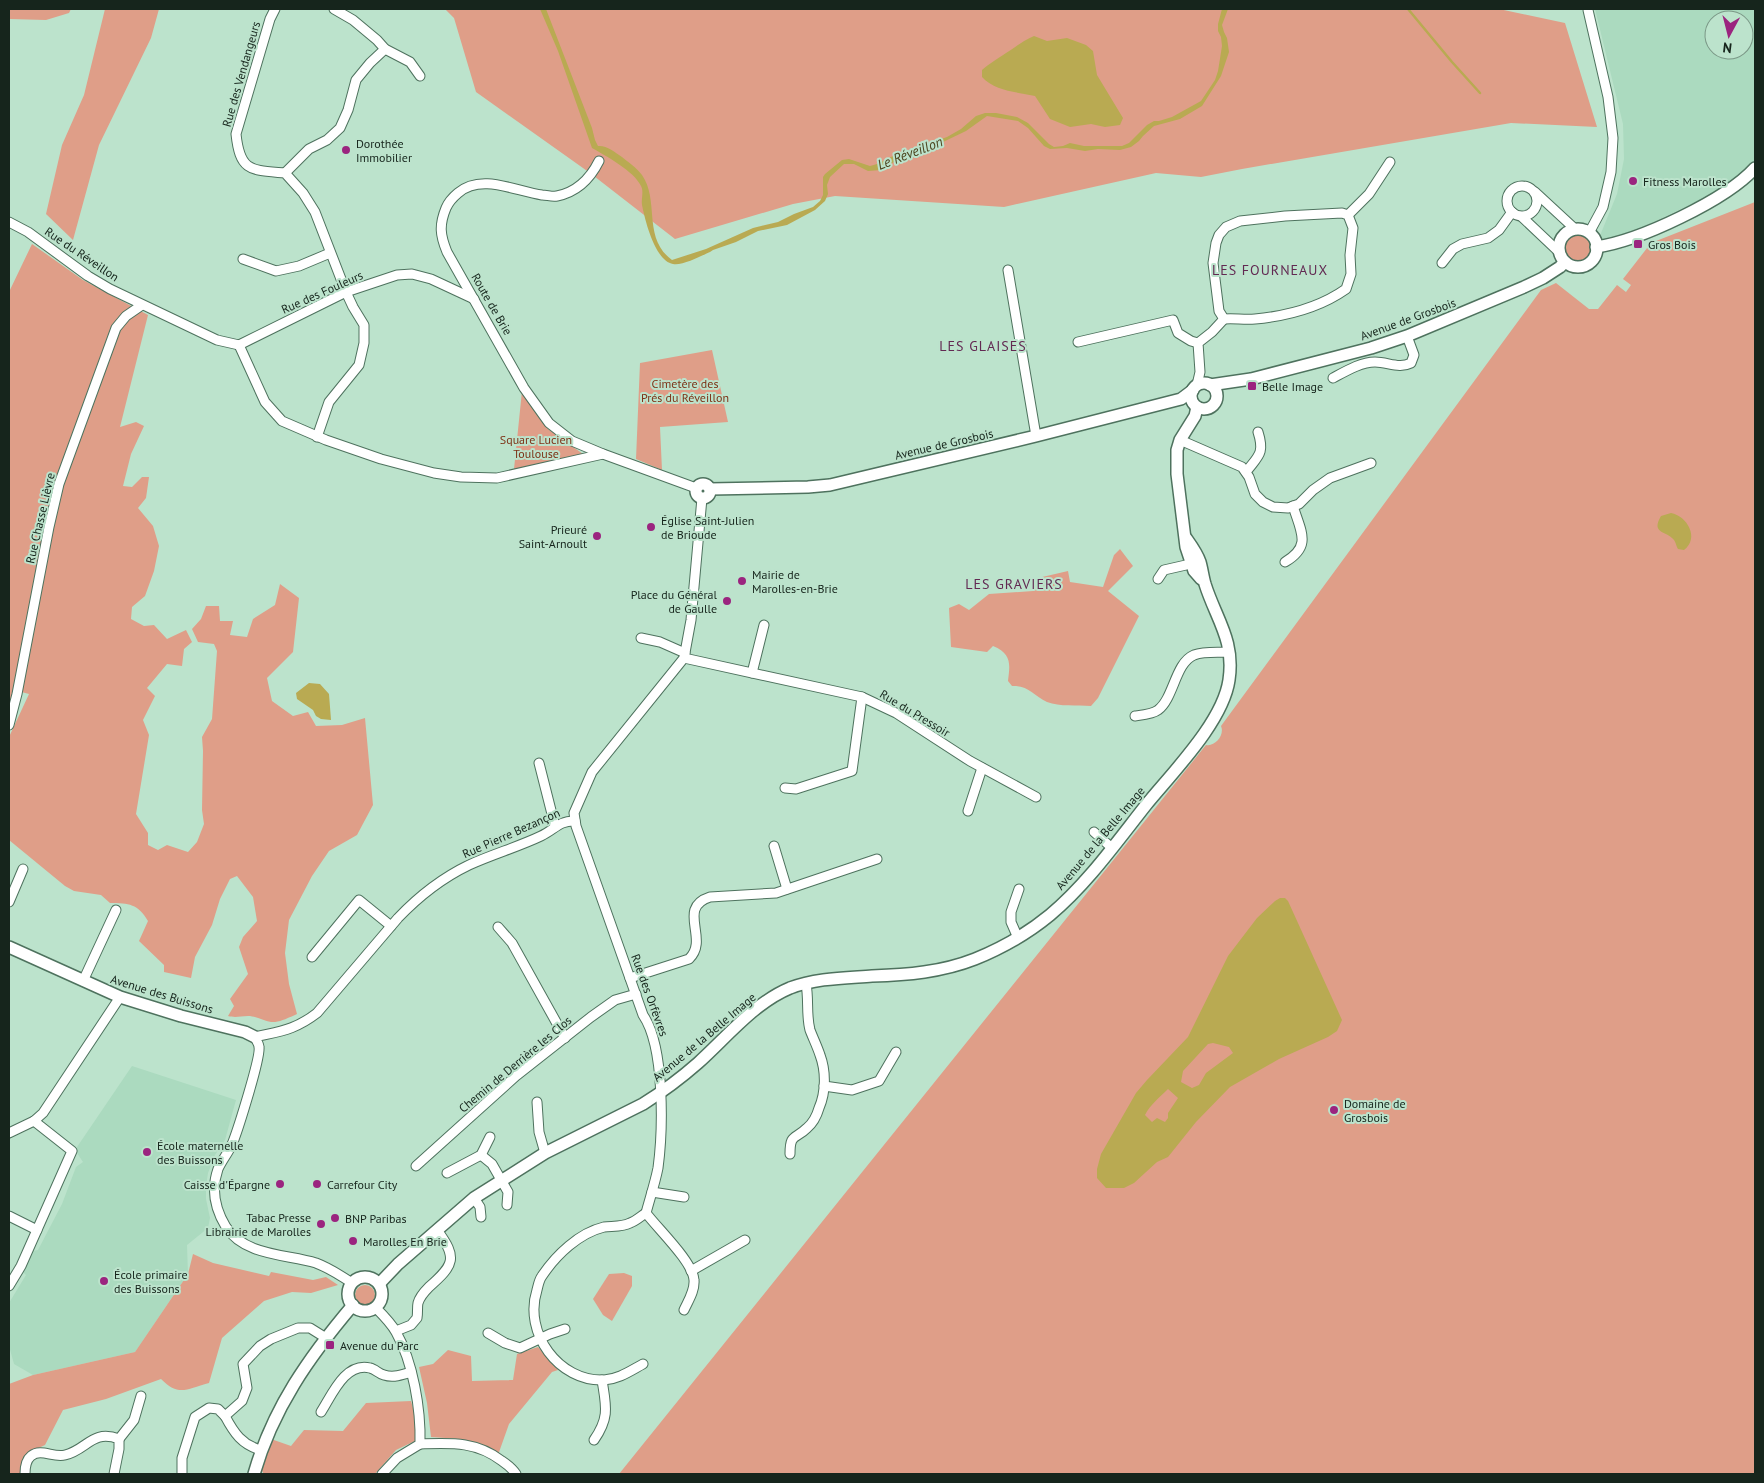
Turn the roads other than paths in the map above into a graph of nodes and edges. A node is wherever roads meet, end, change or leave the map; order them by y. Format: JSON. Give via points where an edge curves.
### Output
{"nodes":[{"id":1,"x":275,"y":9,"type":"edge"},
{"id":2,"x":334,"y":9,"type":"edge"},
{"id":3,"x":1588,"y":10,"type":"dead end"},
{"id":4,"x":385,"y":49,"type":"junction"},
{"id":5,"x":420,"y":76,"type":"dead end"},
{"id":6,"x":599,"y":161,"type":"dead end"},
{"id":7,"x":1390,"y":162,"type":"dead end"},
{"id":8,"x":1755,"y":168,"type":"edge"},
{"id":9,"x":285,"y":173,"type":"junction"},
{"id":10,"x":1532,"y":189,"type":"junction"},
{"id":11,"x":1512,"y":212,"type":"junction"},
{"id":12,"x":1348,"y":215,"type":"junction"},
{"id":13,"x":1522,"y":216,"type":"junction"},
{"id":14,"x":9,"y":222,"type":"edge"},
{"id":15,"x":1575,"y":229,"type":"junction"},
{"id":16,"x":1649,"y":232,"type":"junction"},
{"id":17,"x":1589,"y":233,"type":"junction"},
{"id":18,"x":1596,"y":247,"type":"junction"},
{"id":19,"x":330,"y":254,"type":"junction"},
{"id":20,"x":1562,"y":257,"type":"junction"},
{"id":21,"x":243,"y":259,"type":"dead end"},
{"id":22,"x":1593,"y":259,"type":"junction"},
{"id":23,"x":1442,"y":263,"type":"dead end"},
{"id":24,"x":1008,"y":270,"type":"dead end"},
{"id":25,"x":346,"y":292,"type":"junction"},
{"id":26,"x":474,"y":300,"type":"junction"},
{"id":27,"x":142,"y":305,"type":"junction"},
{"id":28,"x":1224,"y":319,"type":"junction"},
{"id":29,"x":1407,"y":336,"type":"junction"},
{"id":30,"x":1078,"y":342,"type":"dead end"},
{"id":31,"x":1198,"y":343,"type":"junction"},
{"id":32,"x":239,"y":345,"type":"junction"},
{"id":33,"x":1333,"y":378,"type":"dead end"},
{"id":34,"x":1251,"y":379,"type":"junction"},
{"id":35,"x":1201,"y":383,"type":"junction"},
{"id":36,"x":1217,"y":397,"type":"junction"},
{"id":37,"x":1181,"y":399,"type":"junction"},
{"id":38,"x":1195,"y":405,"type":"junction"},
{"id":39,"x":1209,"y":409,"type":"junction"},
{"id":40,"x":1258,"y":432,"type":"dead end"},
{"id":41,"x":1036,"y":436,"type":"junction"},
{"id":42,"x":317,"y":437,"type":"junction"},
{"id":43,"x":1183,"y":441,"type":"junction"},
{"id":44,"x":603,"y":454,"type":"junction"},
{"id":45,"x":1371,"y":463,"type":"dead end"},
{"id":46,"x":1246,"y":472,"type":"junction"},
{"id":47,"x":696,"y":488,"type":"junction"},
{"id":48,"x":710,"y":489,"type":"junction"},
{"id":49,"x":702,"y":498,"type":"junction"},
{"id":50,"x":1293,"y":506,"type":"junction"},
{"id":51,"x":1195,"y":561,"type":"junction"},
{"id":52,"x":1284,"y":562,"type":"dead end"},
{"id":53,"x":1158,"y":579,"type":"dead end"},
{"id":54,"x":764,"y":625,"type":"dead end"},
{"id":55,"x":641,"y":638,"type":"dead end"},
{"id":56,"x":1229,"y":652,"type":"junction"},
{"id":57,"x":685,"y":655,"type":"junction"},
{"id":58,"x":752,"y":672,"type":"junction"},
{"id":59,"x":862,"y":697,"type":"junction"},
{"id":60,"x":1136,"y":716,"type":"dead end"},
{"id":61,"x":9,"y":725,"type":"edge"},
{"id":62,"x":540,"y":763,"type":"dead end"},
{"id":63,"x":982,"y":768,"type":"junction"},
{"id":64,"x":785,"y":788,"type":"dead end"},
{"id":65,"x":1036,"y":797,"type":"dead end"},
{"id":66,"x":968,"y":811,"type":"dead end"},
{"id":67,"x":575,"y":820,"type":"junction"},
{"id":68,"x":555,"y":826,"type":"junction"},
{"id":69,"x":1094,"y":832,"type":"dead end"},
{"id":70,"x":774,"y":846,"type":"dead end"},
{"id":71,"x":1112,"y":848,"type":"junction"},
{"id":72,"x":877,"y":859,"type":"dead end"},
{"id":73,"x":24,"y":869,"type":"dead end"},
{"id":74,"x":787,"y":889,"type":"junction"},
{"id":75,"x":1019,"y":889,"type":"dead end"},
{"id":76,"x":9,"y":902,"type":"edge"},
{"id":77,"x":116,"y":910,"type":"dead end"},
{"id":78,"x":391,"y":926,"type":"junction"},
{"id":79,"x":498,"y":927,"type":"dead end"},
{"id":80,"x":1018,"y":938,"type":"junction"},
{"id":81,"x":9,"y":947,"type":"edge"},
{"id":82,"x":312,"y":957,"type":"dead end"},
{"id":83,"x":630,"y":978,"type":"junction"},
{"id":84,"x":83,"y":982,"type":"junction"},
{"id":85,"x":806,"y":984,"type":"junction"},
{"id":86,"x":636,"y":994,"type":"junction"},
{"id":87,"x":120,"y":998,"type":"junction"},
{"id":88,"x":255,"y":1037,"type":"junction"},
{"id":89,"x":565,"y":1038,"type":"junction"},
{"id":90,"x":896,"y":1052,"type":"dead end"},
{"id":91,"x":824,"y":1086,"type":"junction"},
{"id":92,"x":660,"y":1093,"type":"junction"},
{"id":93,"x":536,"y":1102,"type":"dead end"},
{"id":94,"x":34,"y":1121,"type":"junction"},
{"id":95,"x":9,"y":1133,"type":"edge"},
{"id":96,"x":490,"y":1137,"type":"dead end"},
{"id":97,"x":545,"y":1154,"type":"junction"},
{"id":98,"x":790,"y":1154,"type":"dead end"},
{"id":99,"x":481,"y":1155,"type":"junction"},
{"id":100,"x":416,"y":1166,"type":"dead end"},
{"id":101,"x":447,"y":1173,"type":"dead end"},
{"id":102,"x":502,"y":1181,"type":"junction"},
{"id":103,"x":652,"y":1192,"type":"junction"},
{"id":104,"x":684,"y":1197,"type":"dead end"},
{"id":105,"x":474,"y":1198,"type":"junction"},
{"id":106,"x":507,"y":1205,"type":"dead end"},
{"id":107,"x":646,"y":1213,"type":"junction"},
{"id":108,"x":9,"y":1216,"type":"edge"},
{"id":109,"x":481,"y":1217,"type":"dead end"},
{"id":110,"x":37,"y":1230,"type":"junction"},
{"id":111,"x":437,"y":1230,"type":"junction"},
{"id":112,"x":745,"y":1240,"type":"dead end"},
{"id":113,"x":691,"y":1271,"type":"junction"},
{"id":114,"x":352,"y":1283,"type":"junction"},
{"id":115,"x":379,"y":1284,"type":"junction"},
{"id":116,"x":9,"y":1286,"type":"edge"},
{"id":117,"x":353,"y":1305,"type":"junction"},
{"id":118,"x":376,"y":1308,"type":"junction"},
{"id":119,"x":684,"y":1310,"type":"dead end"},
{"id":120,"x":565,"y":1329,"type":"dead end"},
{"id":121,"x":396,"y":1331,"type":"junction"},
{"id":122,"x":488,"y":1333,"type":"dead end"},
{"id":123,"x":326,"y":1338,"type":"junction"},
{"id":124,"x":541,"y":1339,"type":"junction"},
{"id":125,"x":643,"y":1364,"type":"dead end"},
{"id":126,"x":411,"y":1372,"type":"junction"},
{"id":127,"x":602,"y":1380,"type":"junction"},
{"id":128,"x":141,"y":1396,"type":"dead end"},
{"id":129,"x":321,"y":1412,"type":"dead end"},
{"id":130,"x":225,"y":1416,"type":"junction"},
{"id":131,"x":119,"y":1439,"type":"junction"},
{"id":132,"x":594,"y":1440,"type":"dead end"},
{"id":133,"x":420,"y":1444,"type":"junction"},
{"id":134,"x":261,"y":1450,"type":"junction"},
{"id":135,"x":25,"y":1474,"type":"edge"},
{"id":136,"x":114,"y":1474,"type":"edge"},
{"id":137,"x":182,"y":1474,"type":"edge"},
{"id":138,"x":254,"y":1474,"type":"edge"},
{"id":139,"x":382,"y":1474,"type":"edge"},
{"id":140,"x":516,"y":1474,"type":"edge"}],
"edges":[{"from":1,"to":9,"type":"street","name":"Rue des Vendangeurs","via":[[236,134],[238,151],[246,164],[256,171]]},
{"from":2,"to":4,"type":"street","via":[[353,20]]},
{"from":3,"to":17,"type":"street","via":[[1614,138],[1611,172],[1602,207]]},
{"from":4,"to":5,"type":"street","via":[[410,62]]},
{"from":4,"to":9,"type":"street","via":[[356,80],[340,128],[327,140],[309,149]]},
{"from":6,"to":26,"type":"street","name":"Route de Brie","via":[[583,184],[555,196],[496,184],[477,184],[463,189],[449,200],[441,219],[441,237]]},
{"from":7,"to":12,"type":"street","via":[[1369,194]]},
{"from":8,"to":16,"type":"street","via":[[1734,187]]},
{"from":9,"to":19,"type":"street","via":[[315,212]]},
{"from":10,"to":11,"type":"street","via":[[1520,187],[1511,191],[1507,201]]},
{"from":10,"to":13,"type":"street","via":[[1537,197],[1537,206],[1531,214]]},
{"from":10,"to":15,"type":"street"},
{"from":11,"to":13,"type":"street"},
{"from":11,"to":23,"type":"street","via":[[1488,238],[1462,244],[1453,249]]},
{"from":12,"to":28,"type":"street","via":[[1353,228],[1351,274],[1346,289],[1333,298],[1295,313]]},
{"from":12,"to":28,"type":"street","via":[[1240,220],[1226,227],[1216,243],[1213,263],[1219,311]]},
{"from":13,"to":20,"type":"street"},
{"from":14,"to":27,"type":"street","name":"Rue du Réveillon","via":[[88,276]]},
{"from":15,"to":17,"type":"street"},
{"from":15,"to":20,"type":"street","via":[[1561,240]]},
{"from":16,"to":18,"type":"street"},
{"from":16,"to":22,"type":"street"},
{"from":17,"to":18,"type":"street"},
{"from":18,"to":22,"type":"street"},
{"from":19,"to":21,"type":"street","via":[[276,271]]},
{"from":19,"to":25,"type":"street"},
{"from":20,"to":22,"type":"street","via":[[1578,266]]},
{"from":20,"to":29,"type":"street","name":"Avenue de Grosbois","via":[[1560,268],[1544,278]]},
{"from":24,"to":41,"type":"street"},
{"from":25,"to":26,"type":"street","name":"Rue des Fouleurs","via":[[397,275],[412,274],[431,279]]},
{"from":25,"to":32,"type":"street","name":"Rue des Fouleurs"},
{"from":25,"to":42,"type":"street","via":[[364,324],[364,343],[358,365],[329,402]]},
{"from":26,"to":44,"type":"street","name":"Route de Brie","via":[[524,388],[549,423],[572,441]]},
{"from":27,"to":32,"type":"street","name":"Rue du Réveillon","via":[[217,340]]},
{"from":27,"to":61,"type":"street","name":"Rue Chasse Lièvre","via":[[116,328],[59,484]]},
{"from":28,"to":31,"type":"street"},
{"from":29,"to":33,"type":"street","via":[[1414,355],[1411,363],[1401,366],[1374,362],[1354,367]]},
{"from":29,"to":34,"type":"street","name":"Avenue de Grosbois"},
{"from":30,"to":31,"type":"street","via":[[1173,320],[1178,333]]},
{"from":31,"to":35,"type":"street"},
{"from":32,"to":42,"type":"street","via":[[265,402],[282,422]]},
{"from":34,"to":35,"type":"street","name":"Avenue de Grosbois"},
{"from":34,"to":36,"type":"street","name":"Avenue de Grosbois"},
{"from":35,"to":36,"type":"street","via":[[1216,390]]},
{"from":35,"to":37,"type":"street","name":"Avenue de Grosbois"},
{"from":35,"to":38,"type":"street","via":[[1191,396]]},
{"from":36,"to":39,"type":"street"},
{"from":37,"to":38,"type":"street"},
{"from":37,"to":41,"type":"street","name":"Avenue de Grosbois"},
{"from":38,"to":39,"type":"street"},
{"from":38,"to":43,"type":"street","name":"Avenue de la Belle Image","via":[[1195,416]]},
{"from":39,"to":43,"type":"street","name":"Avenue de la Belle Image"},
{"from":40,"to":46,"type":"street","via":[[1262,445],[1260,454]]},
{"from":41,"to":48,"type":"street","name":"Avenue de Grosbois","via":[[830,485]]},
{"from":42,"to":44,"type":"street","via":[[381,459],[460,477],[497,478]]},
{"from":43,"to":46,"type":"street","via":[[1242,467]]},
{"from":43,"to":51,"type":"street","name":"Avenue de la Belle Image","via":[[1177,463],[1182,521],[1186,547]]},
{"from":44,"to":47,"type":"street","name":"Route de Brie"},
{"from":45,"to":50,"type":"street","via":[[1330,478]]},
{"from":46,"to":50,"type":"street","via":[[1255,494],[1263,502],[1273,507]]},
{"from":47,"to":48,"type":"street","via":[[703,483]]},
{"from":47,"to":49,"type":"street","via":[[696,494]]},
{"from":48,"to":49,"type":"street","via":[[708,496]]},
{"from":49,"to":57,"type":"street"},
{"from":50,"to":52,"type":"street","via":[[1302,544],[1295,556]]},
{"from":51,"to":53,"type":"street","via":[[1164,570]]},
{"from":51,"to":56,"type":"street","name":"Avenue de la Belle Image","via":[[1194,571],[1205,584],[1225,630]]},
{"from":54,"to":58,"type":"street"},
{"from":55,"to":57,"type":"street","name":"Rue du Pressoir","via":[[660,642]]},
{"from":56,"to":60,"type":"street","via":[[1192,656],[1185,662],[1157,711]]},
{"from":56,"to":71,"type":"street","name":"Avenue de la Belle Image","via":[[1229,681],[1219,708],[1200,739]]},
{"from":57,"to":58,"type":"street","name":"Rue du Pressoir"},
{"from":57,"to":67,"type":"street","name":"Rue Pierre Bezançon","via":[[592,772],[574,813]]},
{"from":58,"to":59,"type":"street","name":"Rue du Pressoir"},
{"from":59,"to":63,"type":"street","name":"Rue du Pressoir","via":[[896,713]]},
{"from":59,"to":64,"type":"street","via":[[852,771],[796,789]]},
{"from":62,"to":68,"type":"street"},
{"from":63,"to":65,"type":"street","name":"Rue du Pressoir"},
{"from":63,"to":66,"type":"street"},
{"from":67,"to":68,"type":"street","name":"Rue Pierre Bezançon"},
{"from":67,"to":83,"type":"street","name":"Rue des Orfèvres"},
{"from":68,"to":78,"type":"street","name":"Rue Pierre Bezançon","via":[[543,835],[451,875],[427,890]]},
{"from":69,"to":71,"type":"street"},
{"from":70,"to":74,"type":"street"},
{"from":71,"to":80,"type":"street","name":"Avenue de la Belle Image","via":[[1081,886]]},
{"from":72,"to":74,"type":"street"},
{"from":73,"to":76,"type":"street"},
{"from":74,"to":83,"type":"street","via":[[769,894],[703,899],[694,914],[695,954],[689,959]]},
{"from":75,"to":80,"type":"street","via":[[1011,922]]},
{"from":77,"to":84,"type":"street"},
{"from":78,"to":82,"type":"street","via":[[359,900]]},
{"from":78,"to":88,"type":"street","name":"Rue Pierre Bezançon","via":[[303,1024]]},
{"from":79,"to":89,"type":"street","via":[[512,944]]},
{"from":80,"to":85,"type":"street","name":"Avenue de la Belle Image","via":[[973,959],[923,972],[831,978]]},
{"from":81,"to":84,"type":"street","name":"Avenue des Buissons"},
{"from":83,"to":86,"type":"street","name":"Rue des Orfèvres"},
{"from":84,"to":87,"type":"street","name":"Avenue des Buissons"},
{"from":85,"to":91,"type":"street","via":[[810,1029],[821,1057]]},
{"from":85,"to":92,"type":"street","name":"Avenue de la Belle Image","via":[[790,988],[764,1004]]},
{"from":86,"to":89,"type":"street","name":"Chemin de Derrière les Clos","via":[[615,1000]]},
{"from":86,"to":92,"type":"street","name":"Rue des Orfèvres","via":[[655,1046]]},
{"from":87,"to":88,"type":"street","name":"Avenue des Buissons"},
{"from":87,"to":94,"type":"street","via":[[43,1113]]},
{"from":88,"to":114,"type":"street","via":[[260,1048],[252,1079],[232,1144],[218,1169],[215,1183],[218,1212],[227,1229],[251,1248],[317,1264]]},
{"from":89,"to":100,"type":"street","name":"Chemin de Derrière les Clos","via":[[516,1076]]},
{"from":90,"to":91,"type":"street","via":[[879,1081],[852,1090]]},
{"from":91,"to":98,"type":"street","via":[[820,1106],[812,1122],[794,1136]]},
{"from":92,"to":97,"type":"street","name":"Avenue de la Belle Image"},
{"from":92,"to":103,"type":"street","name":"Rue des Orfèvres","via":[[659,1154]]},
{"from":93,"to":97,"type":"street"},
{"from":94,"to":95,"type":"street"},
{"from":94,"to":110,"type":"street","via":[[72,1151]]},
{"from":96,"to":99,"type":"street"},
{"from":97,"to":102,"type":"street","name":"Avenue de la Belle Image"},
{"from":99,"to":101,"type":"street"},
{"from":99,"to":102,"type":"street","via":[[492,1164]]},
{"from":102,"to":105,"type":"street","name":"Avenue de la Belle Image"},
{"from":102,"to":106,"type":"street","via":[[508,1192]]},
{"from":103,"to":104,"type":"street"},
{"from":103,"to":107,"type":"street","name":"Rue des Orfèvres"},
{"from":105,"to":109,"type":"street","via":[[480,1207]]},
{"from":105,"to":111,"type":"street","name":"Avenue de la Belle Image"},
{"from":107,"to":113,"type":"street"},
{"from":107,"to":124,"type":"street","via":[[629,1224],[589,1232],[568,1246],[541,1277],[534,1299],[535,1325]]},
{"from":108,"to":110,"type":"street"},
{"from":110,"to":116,"type":"street"},
{"from":111,"to":115,"type":"street","name":"Avenue de la Belle Image"},
{"from":111,"to":121,"type":"street","via":[[448,1245],[451,1261],[444,1274],[423,1293],[418,1302],[417,1318]]},
{"from":112,"to":113,"type":"street"},
{"from":113,"to":119,"type":"street","via":[[694,1279],[692,1293]]},
{"from":114,"to":115,"type":"street","via":[[362,1277]]},
{"from":114,"to":117,"type":"street","via":[[349,1297]]},
{"from":115,"to":118,"type":"street","via":[[382,1295]]},
{"from":117,"to":118,"type":"street","via":[[364,1311]]},
{"from":117,"to":123,"type":"street"},
{"from":118,"to":121,"type":"street"},
{"from":120,"to":124,"type":"street"},
{"from":121,"to":126,"type":"street"},
{"from":122,"to":124,"type":"street","via":[[520,1348]]},
{"from":123,"to":130,"type":"street","via":[[310,1328],[298,1328],[260,1346],[243,1364],[247,1388],[242,1401]]},
{"from":123,"to":134,"type":"street","via":[[291,1388]]},
{"from":124,"to":127,"type":"street","via":[[554,1359],[569,1370],[588,1379]]},
{"from":125,"to":127,"type":"street","via":[[618,1377]]},
{"from":126,"to":129,"type":"street","via":[[385,1375],[370,1368],[357,1367],[346,1374]]},
{"from":126,"to":133,"type":"street","via":[[417,1399]]},
{"from":127,"to":132,"type":"street","via":[[606,1413],[602,1429]]},
{"from":128,"to":131,"type":"street","via":[[134,1420]]},
{"from":130,"to":134,"type":"street","via":[[244,1443]]},
{"from":130,"to":137,"type":"street","via":[[208,1408],[195,1417],[182,1458]]},
{"from":131,"to":135,"type":"street","via":[[111,1436],[95,1438],[66,1455],[36,1453],[29,1458]]},
{"from":131,"to":136,"type":"street"},
{"from":133,"to":139,"type":"street","via":[[396,1458]]},
{"from":133,"to":140,"type":"street","via":[[462,1444],[481,1448]]},
{"from":134,"to":138,"type":"street"}]}
